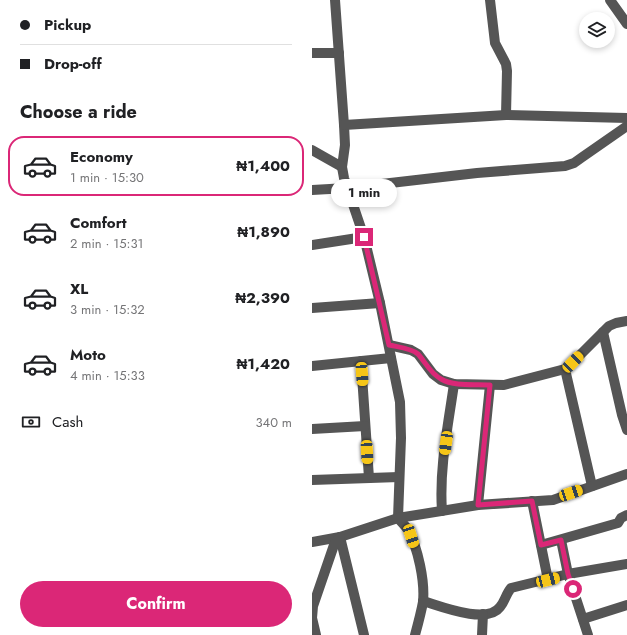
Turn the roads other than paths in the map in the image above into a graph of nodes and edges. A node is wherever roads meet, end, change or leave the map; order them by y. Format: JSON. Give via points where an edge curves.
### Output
{"nodes":[{"id":1,"x":335,"y":0,"type":"edge"},
{"id":2,"x":490,"y":0,"type":"edge"},
{"id":3,"x":610,"y":0,"type":"edge"},
{"id":4,"x":627,"y":24,"type":"edge"},
{"id":5,"x":312,"y":53,"type":"edge"},
{"id":6,"x":339,"y":53,"type":"junction"},
{"id":7,"x":506,"y":115,"type":"junction"},
{"id":8,"x":627,"y":118,"type":"edge"},
{"id":9,"x":344,"y":125,"type":"junction"},
{"id":10,"x":627,"y":126,"type":"edge"},
{"id":11,"x":312,"y":150,"type":"edge"},
{"id":12,"x":342,"y":167,"type":"junction"},
{"id":13,"x":347,"y":188,"type":"junction"},
{"id":14,"x":312,"y":190,"type":"edge"},
{"id":15,"x":364,"y":237,"type":"junction"},
{"id":16,"x":312,"y":245,"type":"edge"},
{"id":17,"x":380,"y":303,"type":"junction"},
{"id":18,"x":312,"y":308,"type":"edge"},
{"id":19,"x":627,"y":322,"type":"edge"},
{"id":20,"x":603,"y":332,"type":"junction"},
{"id":21,"x":389,"y":345,"type":"junction"},
{"id":22,"x":391,"y":358,"type":"junction"},
{"id":23,"x":361,"y":361,"type":"junction"},
{"id":24,"x":312,"y":366,"type":"edge"},
{"id":25,"x":565,"y":369,"type":"junction"},
{"id":26,"x":454,"y":384,"type":"junction"},
{"id":27,"x":490,"y":385,"type":"junction"},
{"id":28,"x":624,"y":415,"type":"edge"},
{"id":29,"x":365,"y":426,"type":"junction"},
{"id":30,"x":312,"y":429,"type":"edge"},
{"id":31,"x":627,"y":430,"type":"edge"},
{"id":32,"x":627,"y":474,"type":"edge"},
{"id":33,"x":399,"y":477,"type":"junction"},
{"id":34,"x":369,"y":478,"type":"junction"},
{"id":35,"x":312,"y":480,"type":"edge"},
{"id":36,"x":592,"y":486,"type":"junction"},
{"id":37,"x":532,"y":501,"type":"junction"},
{"id":38,"x":478,"y":505,"type":"junction"},
{"id":39,"x":442,"y":511,"type":"junction"},
{"id":40,"x":627,"y":515,"type":"edge"},
{"id":41,"x":398,"y":518,"type":"junction"},
{"id":42,"x":340,"y":537,"type":"junction"},
{"id":43,"x":561,"y":540,"type":"junction"},
{"id":44,"x":312,"y":542,"type":"edge"},
{"id":45,"x":541,"y":545,"type":"junction"},
{"id":46,"x":627,"y":564,"type":"edge"},
{"id":47,"x":568,"y":574,"type":"junction"},
{"id":48,"x":548,"y":580,"type":"junction"},
{"id":49,"x":423,"y":601,"type":"junction"},
{"id":50,"x":627,"y":605,"type":"edge"},
{"id":51,"x":483,"y":614,"type":"junction"},
{"id":52,"x":583,"y":619,"type":"junction"},
{"id":53,"x":316,"y":635,"type":"edge"},
{"id":54,"x":364,"y":635,"type":"edge"},
{"id":55,"x":415,"y":635,"type":"edge"},
{"id":56,"x":482,"y":635,"type":"edge"},
{"id":57,"x":588,"y":635,"type":"edge"}],
"edges":[{"from":1,"to":6,"type":"street"},
{"from":2,"to":7,"type":"street","via":[[494,43],[506,64],[507,71]]},
{"from":3,"to":4,"type":"street"},
{"from":5,"to":6,"type":"street"},
{"from":6,"to":9,"type":"street"},
{"from":7,"to":8,"type":"street"},
{"from":7,"to":9,"type":"street"},
{"from":9,"to":12,"type":"street"},
{"from":10,"to":13,"type":"street","via":[[574,163],[565,166]]},
{"from":11,"to":12,"type":"street"},
{"from":12,"to":13,"type":"street"},
{"from":13,"to":14,"type":"street"},
{"from":13,"to":15,"type":"street"},
{"from":15,"to":16,"type":"street"},
{"from":15,"to":17,"type":"street"},
{"from":17,"to":18,"type":"street"},
{"from":17,"to":21,"type":"street"},
{"from":19,"to":20,"type":"street","via":[[616,323]]},
{"from":20,"to":25,"type":"street"},
{"from":20,"to":28,"type":"street"},
{"from":21,"to":22,"type":"street"},
{"from":21,"to":26,"type":"street","via":[[418,354],[433,374]]},
{"from":22,"to":23,"type":"street"},
{"from":22,"to":33,"type":"street","via":[[400,402]]},
{"from":23,"to":24,"type":"street"},
{"from":23,"to":29,"type":"street"},
{"from":25,"to":27,"type":"street","via":[[504,385]]},
{"from":25,"to":36,"type":"street"},
{"from":26,"to":27,"type":"street"},
{"from":26,"to":39,"type":"street","via":[[442,472]]},
{"from":27,"to":38,"type":"street"},
{"from":28,"to":31,"type":"street"},
{"from":29,"to":30,"type":"street"},
{"from":29,"to":34,"type":"street"},
{"from":32,"to":36,"type":"street"},
{"from":33,"to":34,"type":"street"},
{"from":33,"to":41,"type":"street"},
{"from":34,"to":35,"type":"street"},
{"from":36,"to":37,"type":"street","via":[[553,500]]},
{"from":37,"to":38,"type":"street"},
{"from":37,"to":45,"type":"street"},
{"from":38,"to":39,"type":"street"},
{"from":39,"to":41,"type":"street"},
{"from":40,"to":43,"type":"street","via":[[621,518],[619,523]]},
{"from":41,"to":42,"type":"street"},
{"from":41,"to":49,"type":"street","via":[[407,528],[419,559]]},
{"from":42,"to":44,"type":"street"},
{"from":42,"to":53,"type":"street","via":[[334,545],[313,606],[312,618]]},
{"from":42,"to":54,"type":"street"},
{"from":43,"to":45,"type":"street"},
{"from":43,"to":47,"type":"street"},
{"from":45,"to":48,"type":"street"},
{"from":46,"to":47,"type":"street"},
{"from":47,"to":48,"type":"street"},
{"from":47,"to":52,"type":"street"},
{"from":48,"to":51,"type":"street","via":[[511,588],[500,608]]},
{"from":49,"to":51,"type":"street","via":[[466,614]]},
{"from":49,"to":55,"type":"street"},
{"from":50,"to":52,"type":"street"},
{"from":51,"to":56,"type":"street"},
{"from":52,"to":57,"type":"street"}]}
